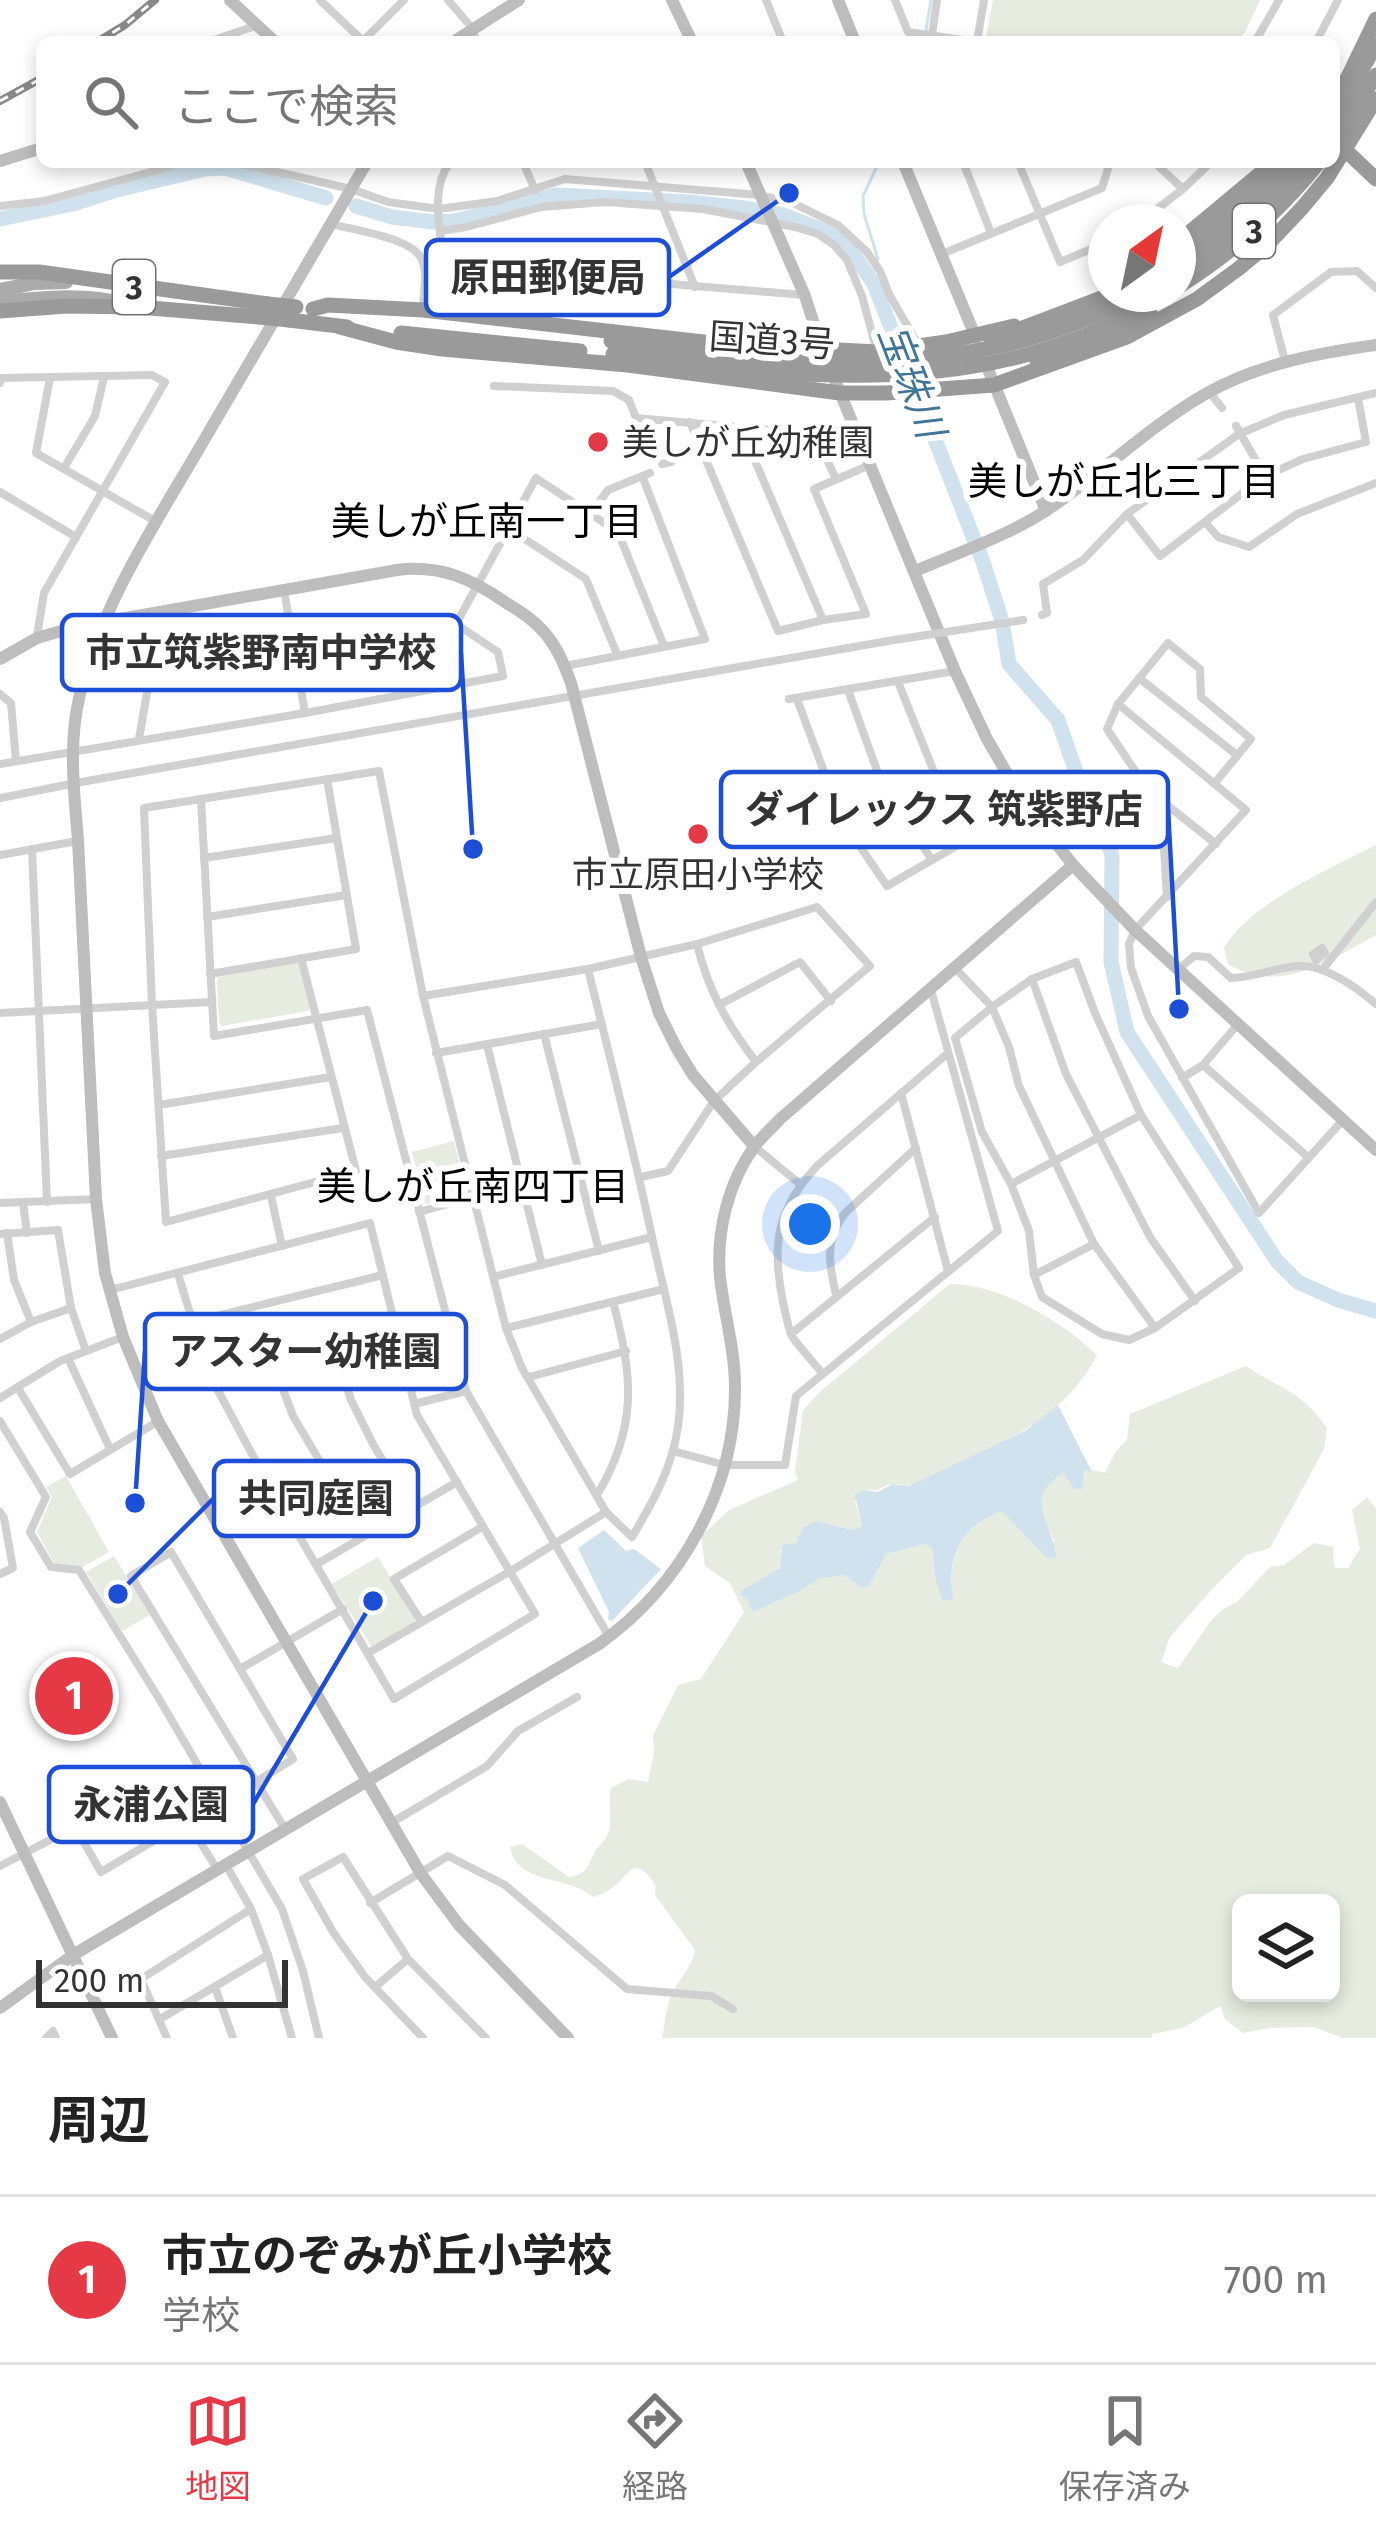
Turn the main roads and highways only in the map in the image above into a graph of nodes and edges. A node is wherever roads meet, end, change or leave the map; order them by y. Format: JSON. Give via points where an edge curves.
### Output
{"nodes":[{"id":1,"x":1376,"y":20,"type":"edge"},
{"id":2,"x":1373,"y":51,"type":"edge"},
{"id":3,"x":1376,"y":76,"type":"edge"},
{"id":4,"x":1340,"y":88,"type":"edge"},
{"id":5,"x":1376,"y":99,"type":"edge"},
{"id":6,"x":1340,"y":108,"type":"edge"},
{"id":7,"x":1340,"y":140,"type":"edge"},
{"id":8,"x":1340,"y":142,"type":"edge"},
{"id":9,"x":1340,"y":146,"type":"edge"},
{"id":10,"x":1267,"y":168,"type":"edge"},
{"id":11,"x":1281,"y":168,"type":"edge"},
{"id":12,"x":1296,"y":168,"type":"edge"},
{"id":13,"x":1314,"y":168,"type":"edge"},
{"id":14,"x":1330,"y":168,"type":"edge"},
{"id":15,"x":1376,"y":179,"type":"edge"},
{"id":16,"x":1291,"y":221,"type":"junction"},
{"id":17,"x":1196,"y":227,"type":"edge"},
{"id":18,"x":1196,"y":245,"type":"edge"},
{"id":19,"x":1196,"y":259,"type":"edge"},
{"id":20,"x":0,"y":272,"type":"edge"},
{"id":21,"x":1196,"y":275,"type":"edge"},
{"id":22,"x":131,"y":286,"type":"junction"},
{"id":23,"x":0,"y":290,"type":"edge"},
{"id":24,"x":1088,"y":300,"type":"edge"},
{"id":25,"x":1088,"y":301,"type":"edge"},
{"id":26,"x":0,"y":307,"type":"edge"},
{"id":27,"x":263,"y":311,"type":"junction"},
{"id":28,"x":300,"y":312,"type":"junction"},
{"id":29,"x":1102,"y":312,"type":"edge"},
{"id":30,"x":1131,"y":312,"type":"edge"},
{"id":31,"x":340,"y":327,"type":"junction"},
{"id":32,"x":616,"y":340,"type":"junction"},
{"id":33,"x":858,"y":363,"type":"junction"},
{"id":34,"x":978,"y":368,"type":"junction"}],
"edges":[{"from":1,"to":4,"type":"highway"},
{"from":2,"to":6,"type":"highway"},
{"from":3,"to":7,"type":"highway","bridge":true},
{"from":5,"to":8,"type":"highway"},
{"from":9,"to":15,"type":"highway"},
{"from":10,"to":17,"type":"highway"},
{"from":11,"to":18,"type":"highway"},
{"from":12,"to":19,"type":"highway","number":"3"},
{"from":13,"to":21,"type":"highway","number":"3","via":[[1238,246]]},
{"from":14,"to":16,"type":"highway"},
{"from":16,"to":31,"type":"highway","via":[[1238,269],[1156,322],[994,385],[840,393],[442,349]]},
{"from":16,"to":34,"type":"highway","bridge":true,"via":[[1151,316],[1076,350],[1004,370]]},
{"from":20,"to":22,"type":"highway","name":"国道3号","number":"3"},
{"from":22,"to":23,"type":"main road","via":[[56,281]]},
{"from":22,"to":27,"type":"highway","name":"国道3号","number":"3"},
{"from":24,"to":32,"type":"highway","via":[[1022,324],[883,351]]},
{"from":25,"to":33,"type":"highway","bridge":true,"via":[[991,340]]},
{"from":26,"to":27,"type":"highway","name":"国道3号","number":"3"},
{"from":27,"to":28,"type":"highway","name":"国道3号","number":"3","bridge":true},
{"from":28,"to":31,"type":"highway","name":"国道3号","number":"3"},
{"from":28,"to":32,"type":"highway","name":"国道3号","number":"3"},
{"from":28,"to":32,"type":"highway","via":[[328,305],[423,310]]},
{"from":29,"to":33,"type":"highway","name":"国道3号","number":"3","bridge":true,"via":[[1023,342]]},
{"from":30,"to":34,"type":"highway","name":"国道3号","number":"3","bridge":true,"via":[[1075,339]]},
{"from":31,"to":32,"type":"highway","name":"国道3号","number":"3"},
{"from":32,"to":33,"type":"highway","name":"国道3号","number":"3","bridge":true},
{"from":32,"to":34,"type":"highway","name":"国道3号","number":"3","bridge":true,"via":[[821,376]]}]}
